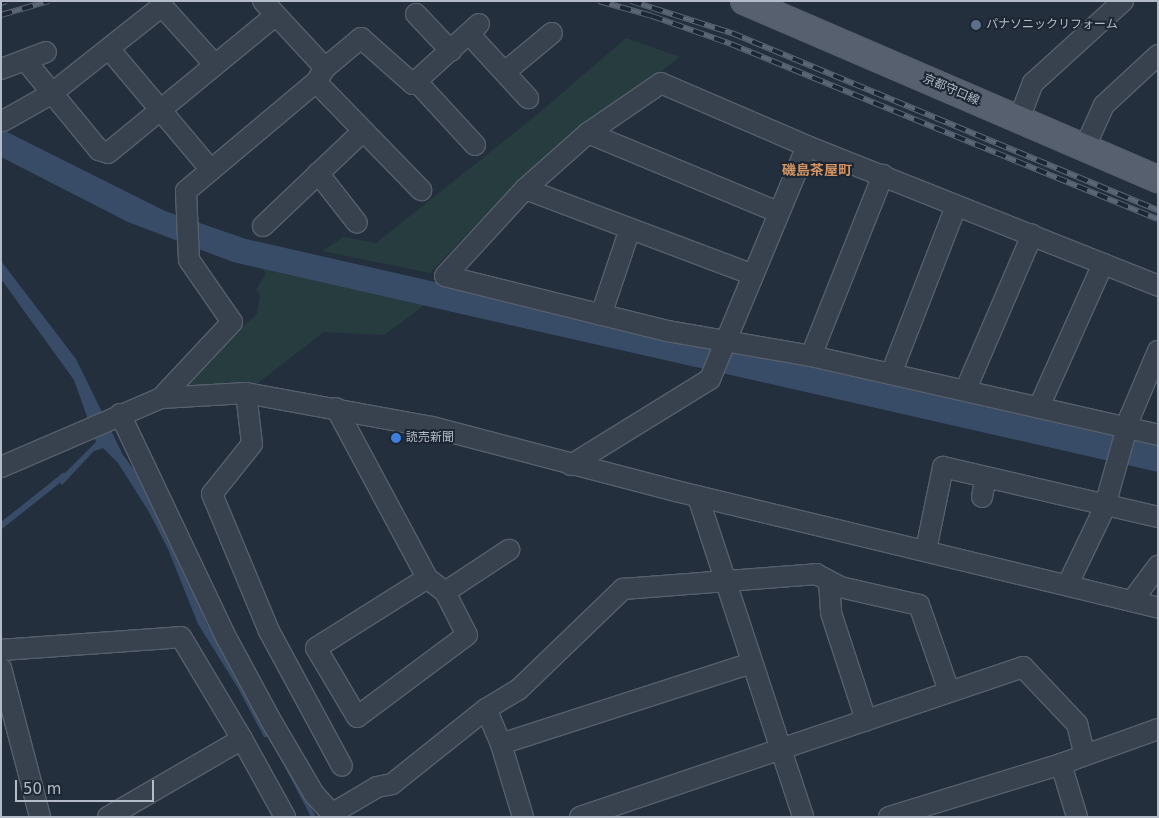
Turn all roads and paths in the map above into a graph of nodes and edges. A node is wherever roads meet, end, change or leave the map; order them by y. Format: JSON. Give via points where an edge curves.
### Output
{"nodes":[{"id":1,"x":744,"y":1,"type":"edge"},
{"id":2,"x":1123,"y":1,"type":"edge"},
{"id":3,"x":269,"y":8,"type":"edge"},
{"id":4,"x":416,"y":14,"type":"dead end"},
{"id":5,"x":552,"y":33,"type":"dead end"},
{"id":6,"x":110,"y":50,"type":"junction"},
{"id":7,"x":451,"y":51,"type":"junction"},
{"id":8,"x":46,"y":52,"type":"dead end"},
{"id":9,"x":1158,"y":55,"type":"edge"},
{"id":10,"x":25,"y":60,"type":"junction"},
{"id":11,"x":215,"y":65,"type":"junction"},
{"id":12,"x":1,"y":69,"type":"edge"},
{"id":13,"x":505,"y":72,"type":"junction"},
{"id":14,"x":320,"y":75,"type":"junction"},
{"id":15,"x":416,"y":81,"type":"junction"},
{"id":16,"x":51,"y":94,"type":"junction"},
{"id":17,"x":528,"y":98,"type":"dead end"},
{"id":18,"x":161,"y":110,"type":"junction"},
{"id":19,"x":1019,"y":119,"type":"junction"},
{"id":20,"x":3,"y":121,"type":"dead end"},
{"id":21,"x":364,"y":131,"type":"junction"},
{"id":22,"x":588,"y":133,"type":"junction"},
{"id":23,"x":474,"y":145,"type":"dead end"},
{"id":24,"x":807,"y":146,"type":"junction"},
{"id":25,"x":1085,"y":147,"type":"junction"},
{"id":26,"x":211,"y":170,"type":"junction"},
{"id":27,"x":318,"y":174,"type":"junction"},
{"id":28,"x":883,"y":176,"type":"junction"},
{"id":29,"x":1158,"y":179,"type":"edge"},
{"id":30,"x":525,"y":189,"type":"junction"},
{"id":31,"x":421,"y":190,"type":"dead end"},
{"id":32,"x":956,"y":206,"type":"junction"},
{"id":33,"x":778,"y":212,"type":"junction"},
{"id":34,"x":357,"y":223,"type":"dead end"},
{"id":35,"x":263,"y":226,"type":"dead end"},
{"id":36,"x":630,"y":229,"type":"junction"},
{"id":37,"x":1032,"y":234,"type":"junction"},
{"id":38,"x":1103,"y":264,"type":"junction"},
{"id":39,"x":751,"y":274,"type":"junction"},
{"id":40,"x":1158,"y":286,"type":"edge"},
{"id":41,"x":601,"y":315,"type":"junction"},
{"id":42,"x":725,"y":340,"type":"junction"},
{"id":43,"x":811,"y":356,"type":"junction"},
{"id":44,"x":1157,"y":358,"type":"edge"},
{"id":45,"x":891,"y":374,"type":"junction"},
{"id":46,"x":966,"y":389,"type":"junction"},
{"id":47,"x":246,"y":393,"type":"junction"},
{"id":48,"x":161,"y":398,"type":"junction"},
{"id":49,"x":1039,"y":407,"type":"junction"},
{"id":50,"x":336,"y":408,"type":"junction"},
{"id":51,"x":120,"y":414,"type":"junction"},
{"id":52,"x":1128,"y":431,"type":"junction"},
{"id":53,"x":1158,"y":434,"type":"edge"},
{"id":54,"x":571,"y":465,"type":"junction"},
{"id":55,"x":1,"y":467,"type":"edge"},
{"id":56,"x":986,"y":477,"type":"junction"},
{"id":57,"x":698,"y":497,"type":"junction"},
{"id":58,"x":982,"y":497,"type":"dead end"},
{"id":59,"x":1106,"y":503,"type":"junction"},
{"id":60,"x":1158,"y":517,"type":"edge"},
{"id":61,"x":509,"y":550,"type":"dead end"},
{"id":62,"x":926,"y":550,"type":"junction"},
{"id":63,"x":1158,"y":566,"type":"edge"},
{"id":64,"x":427,"y":578,"type":"junction"},
{"id":65,"x":829,"y":582,"type":"junction"},
{"id":66,"x":726,"y":583,"type":"junction"},
{"id":67,"x":1068,"y":584,"type":"junction"},
{"id":68,"x":445,"y":592,"type":"junction"},
{"id":69,"x":1132,"y":601,"type":"junction"},
{"id":70,"x":1158,"y":608,"type":"edge"},
{"id":71,"x":1,"y":650,"type":"edge"},
{"id":72,"x":752,"y":663,"type":"junction"},
{"id":73,"x":1,"y":668,"type":"edge"},
{"id":74,"x":949,"y":691,"type":"junction"},
{"id":75,"x":486,"y":708,"type":"junction"},
{"id":76,"x":866,"y":720,"type":"junction"},
{"id":77,"x":1158,"y":729,"type":"edge"},
{"id":78,"x":242,"y":739,"type":"junction"},
{"id":79,"x":501,"y":744,"type":"junction"},
{"id":80,"x":780,"y":748,"type":"junction"},
{"id":81,"x":1084,"y":755,"type":"junction"},
{"id":82,"x":1060,"y":764,"type":"junction"},
{"id":83,"x":342,"y":766,"type":"dead end"},
{"id":84,"x":334,"y":815,"type":"edge"},
{"id":85,"x":40,"y":817,"type":"edge"},
{"id":86,"x":108,"y":817,"type":"edge"},
{"id":87,"x":285,"y":817,"type":"edge"},
{"id":88,"x":523,"y":817,"type":"edge"},
{"id":89,"x":580,"y":817,"type":"edge"},
{"id":90,"x":803,"y":817,"type":"edge"},
{"id":91,"x":889,"y":817,"type":"edge"},
{"id":92,"x":1077,"y":817,"type":"edge"}],
"edges":[{"from":1,"to":19,"type":"main road","name":"京都守口線"},
{"from":2,"to":19,"type":"street","via":[[1033,82]]},
{"from":3,"to":11,"type":"street"},
{"from":3,"to":14,"type":"street"},
{"from":4,"to":7,"type":"street"},
{"from":5,"to":13,"type":"street"},
{"from":6,"to":11,"type":"street","via":[[162,6]]},
{"from":6,"to":16,"type":"street"},
{"from":6,"to":18,"type":"street"},
{"from":7,"to":13,"type":"street","via":[[474,29]]},
{"from":7,"to":15,"type":"street"},
{"from":8,"to":10,"type":"street"},
{"from":9,"to":25,"type":"street","via":[[1104,105]]},
{"from":10,"to":12,"type":"street"},
{"from":10,"to":16,"type":"street"},
{"from":11,"to":18,"type":"street"},
{"from":13,"to":17,"type":"street"},
{"from":14,"to":15,"type":"street","via":[[361,38],[413,84]]},
{"from":14,"to":21,"type":"street"},
{"from":14,"to":26,"type":"street"},
{"from":15,"to":23,"type":"street"},
{"from":16,"to":18,"type":"street","via":[[99,150],[108,153]]},
{"from":16,"to":20,"type":"street"},
{"from":18,"to":26,"type":"street"},
{"from":19,"to":25,"type":"main road","name":"京都守口線"},
{"from":21,"to":27,"type":"street"},
{"from":21,"to":31,"type":"street"},
{"from":22,"to":24,"type":"street","via":[[661,83]]},
{"from":22,"to":30,"type":"street"},
{"from":22,"to":33,"type":"street"},
{"from":24,"to":28,"type":"street"},
{"from":24,"to":33,"type":"street"},
{"from":25,"to":29,"type":"main road","name":"京都守口線"},
{"from":26,"to":48,"type":"street","via":[[186,191],[187,246],[189,260],[232,322]]},
{"from":27,"to":34,"type":"street"},
{"from":27,"to":35,"type":"street"},
{"from":28,"to":32,"type":"street"},
{"from":28,"to":43,"type":"street"},
{"from":30,"to":36,"type":"street"},
{"from":30,"to":41,"type":"street","via":[[445,276]]},
{"from":32,"to":37,"type":"street"},
{"from":32,"to":45,"type":"street"},
{"from":33,"to":39,"type":"street"},
{"from":36,"to":39,"type":"street"},
{"from":36,"to":41,"type":"street"},
{"from":37,"to":38,"type":"street"},
{"from":37,"to":46,"type":"street"},
{"from":38,"to":40,"type":"street"},
{"from":38,"to":49,"type":"street"},
{"from":39,"to":42,"type":"street"},
{"from":41,"to":42,"type":"street"},
{"from":42,"to":43,"type":"street"},
{"from":42,"to":54,"type":"street","via":[[710,379]]},
{"from":43,"to":45,"type":"street"},
{"from":44,"to":52,"type":"street","via":[[1130,417]]},
{"from":45,"to":46,"type":"street"},
{"from":46,"to":49,"type":"street"},
{"from":47,"to":48,"type":"street"},
{"from":47,"to":50,"type":"street"},
{"from":47,"to":83,"type":"street","via":[[252,444],[212,494],[269,631]]},
{"from":48,"to":51,"type":"street"},
{"from":49,"to":52,"type":"street"},
{"from":50,"to":54,"type":"street","via":[[432,427]]},
{"from":50,"to":64,"type":"street"},
{"from":51,"to":55,"type":"street"},
{"from":51,"to":84,"type":"street","via":[[227,639],[314,794]]},
{"from":52,"to":53,"type":"street"},
{"from":52,"to":59,"type":"street"},
{"from":54,"to":57,"type":"street"},
{"from":56,"to":58,"type":"street"},
{"from":56,"to":59,"type":"street"},
{"from":56,"to":62,"type":"street","via":[[943,467]]},
{"from":57,"to":62,"type":"street"},
{"from":57,"to":66,"type":"street"},
{"from":59,"to":60,"type":"street"},
{"from":59,"to":67,"type":"street"},
{"from":61,"to":68,"type":"street"},
{"from":62,"to":67,"type":"street"},
{"from":63,"to":69,"type":"street"},
{"from":64,"to":68,"type":"street"},
{"from":64,"to":68,"type":"street","via":[[316,648],[356,717],[467,635]]},
{"from":65,"to":66,"type":"street","via":[[816,574]]},
{"from":65,"to":74,"type":"street","via":[[919,605]]},
{"from":65,"to":76,"type":"street","via":[[831,613]]},
{"from":66,"to":72,"type":"street"},
{"from":66,"to":75,"type":"street","via":[[623,589],[518,690]]},
{"from":67,"to":69,"type":"street"},
{"from":69,"to":70,"type":"street"},
{"from":71,"to":78,"type":"street","via":[[181,637]]},
{"from":72,"to":79,"type":"street"},
{"from":72,"to":80,"type":"street"},
{"from":73,"to":85,"type":"street"},
{"from":74,"to":76,"type":"street"},
{"from":74,"to":81,"type":"street","via":[[1023,667],[1077,724]]},
{"from":75,"to":79,"type":"street"},
{"from":75,"to":84,"type":"street","via":[[392,784],[377,787]]},
{"from":76,"to":80,"type":"street"},
{"from":77,"to":81,"type":"street"},
{"from":78,"to":86,"type":"street"},
{"from":78,"to":87,"type":"street"},
{"from":79,"to":88,"type":"street"},
{"from":80,"to":89,"type":"street"},
{"from":80,"to":90,"type":"street"},
{"from":81,"to":82,"type":"street"},
{"from":82,"to":91,"type":"street"},
{"from":82,"to":92,"type":"street"}]}
